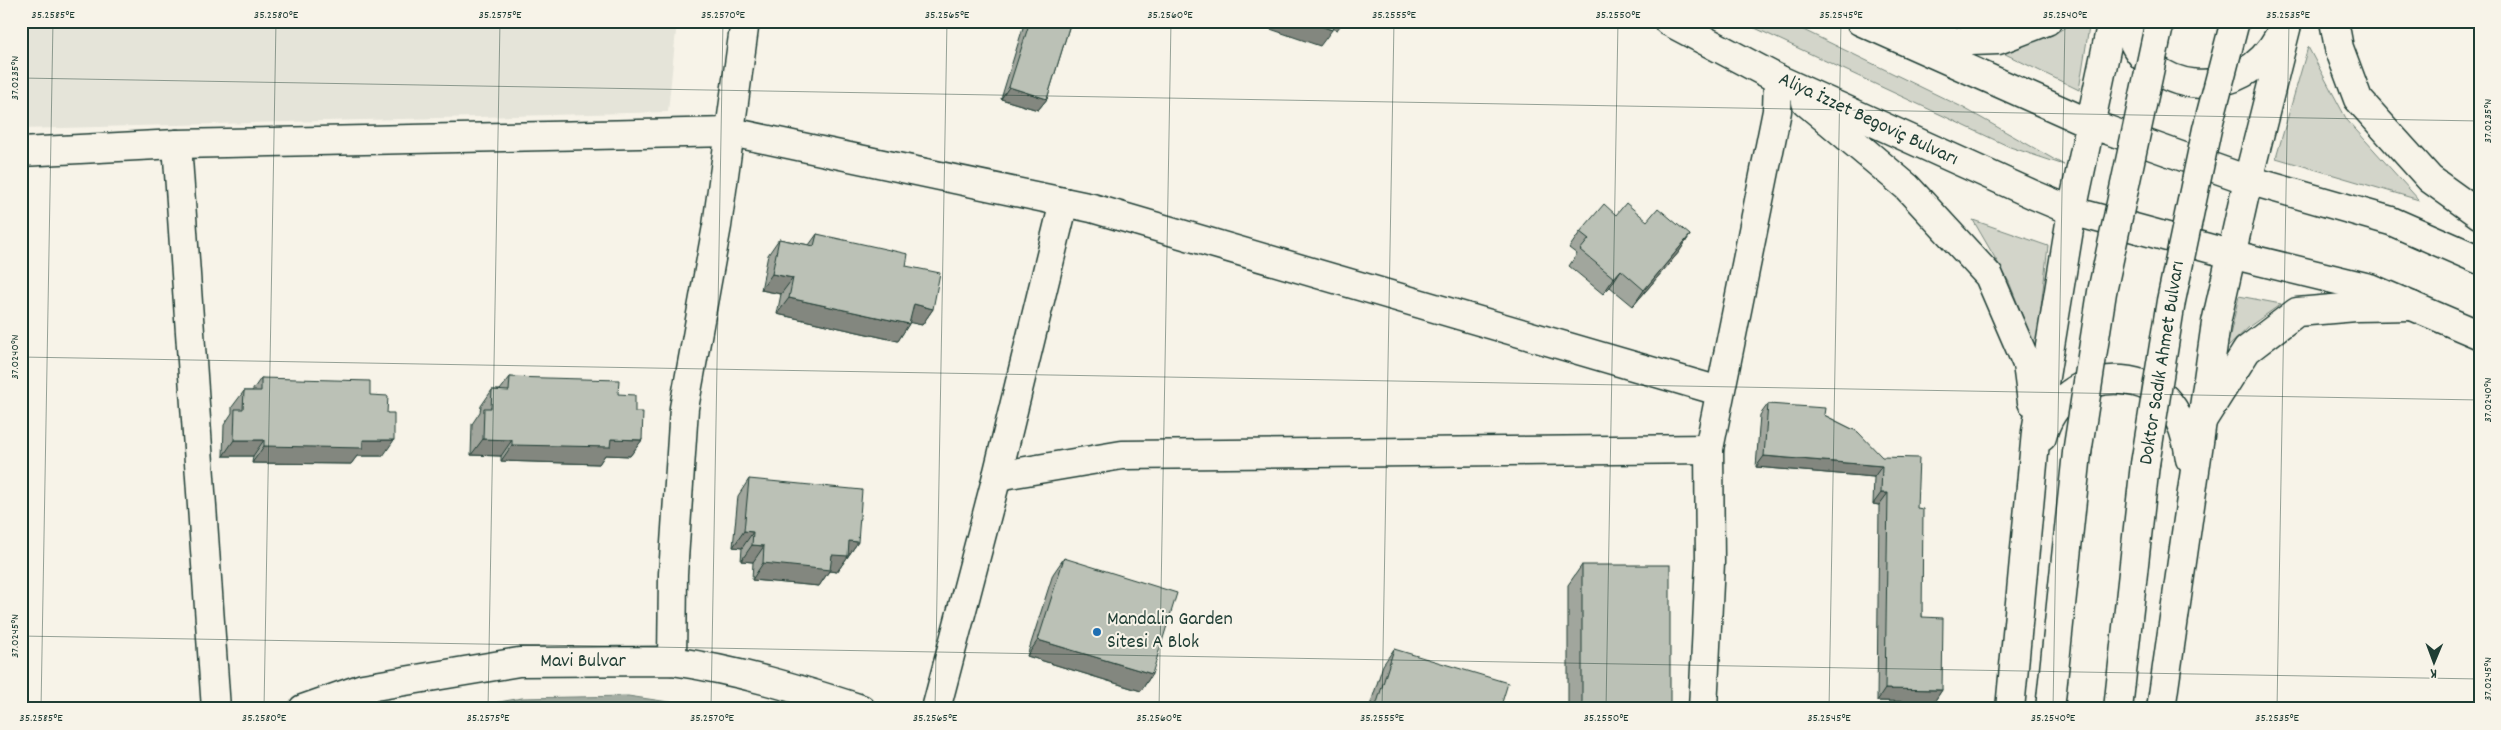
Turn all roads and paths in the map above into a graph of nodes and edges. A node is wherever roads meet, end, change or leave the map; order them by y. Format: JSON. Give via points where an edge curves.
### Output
{"nodes":[{"id":1,"x":745,"y":21,"type":"edge"},
{"id":2,"x":1668,"y":21,"type":"edge"},
{"id":3,"x":2047,"y":21,"type":"edge"},
{"id":4,"x":2112,"y":21,"type":"edge"},
{"id":5,"x":2126,"y":21,"type":"edge"},
{"id":6,"x":2160,"y":21,"type":"edge"},
{"id":7,"x":2235,"y":21,"type":"edge"},
{"id":8,"x":2287,"y":21,"type":"edge"},
{"id":9,"x":2334,"y":21,"type":"edge"},
{"id":10,"x":1869,"y":26,"type":"edge"},
{"id":11,"x":1778,"y":79,"type":"junction"},
{"id":12,"x":2091,"y":124,"type":"junction"},
{"id":13,"x":731,"y":132,"type":"junction"},
{"id":14,"x":177,"y":144,"type":"junction"},
{"id":15,"x":21,"y":152,"type":"edge"},
{"id":16,"x":2248,"y":180,"type":"junction"},
{"id":17,"x":1064,"y":202,"type":"junction"},
{"id":18,"x":2072,"y":211,"type":"junction"},
{"id":19,"x":2480,"y":215,"type":"edge"},
{"id":20,"x":2230,"y":254,"type":"junction"},
{"id":21,"x":2480,"y":260,"type":"edge"},
{"id":22,"x":2412,"y":306,"type":"junction"},
{"id":23,"x":2480,"y":336,"type":"edge"},
{"id":24,"x":1719,"y":391,"type":"junction"},
{"id":25,"x":2200,"y":424,"type":"junction"},
{"id":26,"x":2036,"y":432,"type":"junction"},
{"id":27,"x":1709,"y":449,"type":"junction"},
{"id":28,"x":2032,"y":473,"type":"junction"},
{"id":29,"x":997,"y":476,"type":"junction"},
{"id":30,"x":2192,"y":478,"type":"junction"},
{"id":31,"x":672,"y":661,"type":"junction"},
{"id":32,"x":216,"y":709,"type":"edge"},
{"id":33,"x":304,"y":709,"type":"edge"},
{"id":34,"x":861,"y":709,"type":"edge"},
{"id":35,"x":936,"y":709,"type":"edge"},
{"id":36,"x":1703,"y":709,"type":"edge"},
{"id":37,"x":2010,"y":709,"type":"edge"},
{"id":38,"x":2050,"y":709,"type":"edge"},
{"id":39,"x":2118,"y":709,"type":"edge"},
{"id":40,"x":2161,"y":709,"type":"edge"}],
"edges":[{"from":1,"to":13,"type":"main road"},
{"from":2,"to":11,"type":"main road","name":"Aliya İzzet Begoviç Bulvarı"},
{"from":3,"to":10,"type":"main road","via":[[1998,40],[1945,42]]},
{"from":4,"to":12,"type":"main road"},
{"from":5,"to":8,"type":"main road","via":[[2140,54],[2158,72],[2183,82],[2204,85],[2246,74],[2273,47]]},
{"from":6,"to":38,"type":"main road","bridge":true,"via":[[2102,292],[2077,453]]},
{"from":7,"to":39,"type":"main road","name":"Doktor Sadık Ahmet Bulvarı","bridge":true,"via":[[2207,129],[2171,301],[2145,464]]},
{"from":8,"to":16,"type":"main road"},
{"from":9,"to":19,"type":"main road","via":[[2339,48],[2358,99],[2430,179]]},
{"from":10,"to":12,"type":"main road"},
{"from":11,"to":18,"type":"main road","name":"Aliya İzzet Begoviç Bulvarı"},
{"from":11,"to":24,"type":"main road","via":[[1777,110]]},
{"from":11,"to":26,"type":"main road","via":[[1907,187],[1989,276],[2027,364]]},
{"from":12,"to":16,"type":"main road"},
{"from":12,"to":18,"type":"main road"},
{"from":13,"to":14,"type":"main road"},
{"from":13,"to":17,"type":"main road"},
{"from":13,"to":31,"type":"main road","via":[[684,408],[673,574]]},
{"from":14,"to":15,"type":"main road"},
{"from":14,"to":32,"type":"main road"},
{"from":16,"to":20,"type":"main road"},
{"from":16,"to":21,"type":"main road","via":[[2391,220]]},
{"from":17,"to":24,"type":"main road"},
{"from":17,"to":29,"type":"main road"},
{"from":18,"to":20,"type":"main road","name":"Aliya İzzet Begoviç Bulvarı"},
{"from":18,"to":26,"type":"main road"},
{"from":20,"to":22,"type":"main road","name":"Aliya İzzet Begoviç Bulvarı","via":[[2370,288]]},
{"from":20,"to":25,"type":"main road"},
{"from":22,"to":23,"type":"main road","name":"Aliya İzzet Begoviç Bulvarı"},
{"from":22,"to":25,"type":"main road","via":[[2297,312],[2247,350]]},
{"from":24,"to":27,"type":"main road"},
{"from":25,"to":30,"type":"main road"},
{"from":26,"to":28,"type":"main road"},
{"from":27,"to":29,"type":"main road","via":[[1122,455]]},
{"from":27,"to":36,"type":"main road","via":[[1710,562]]},
{"from":28,"to":30,"type":"main road","via":[[2053,410],[2071,392],[2098,381],[2126,380],[2150,388],[2168,401],[2189,446]]},
{"from":28,"to":37,"type":"main road"},
{"from":29,"to":35,"type":"main road"},
{"from":30,"to":40,"type":"main road"},
{"from":31,"to":33,"type":"main road","name":"Mavi Bulvar","via":[[519,662],[364,688]]},
{"from":31,"to":34,"type":"main road","name":"Mavi Bulvar","via":[[805,690]]}]}
